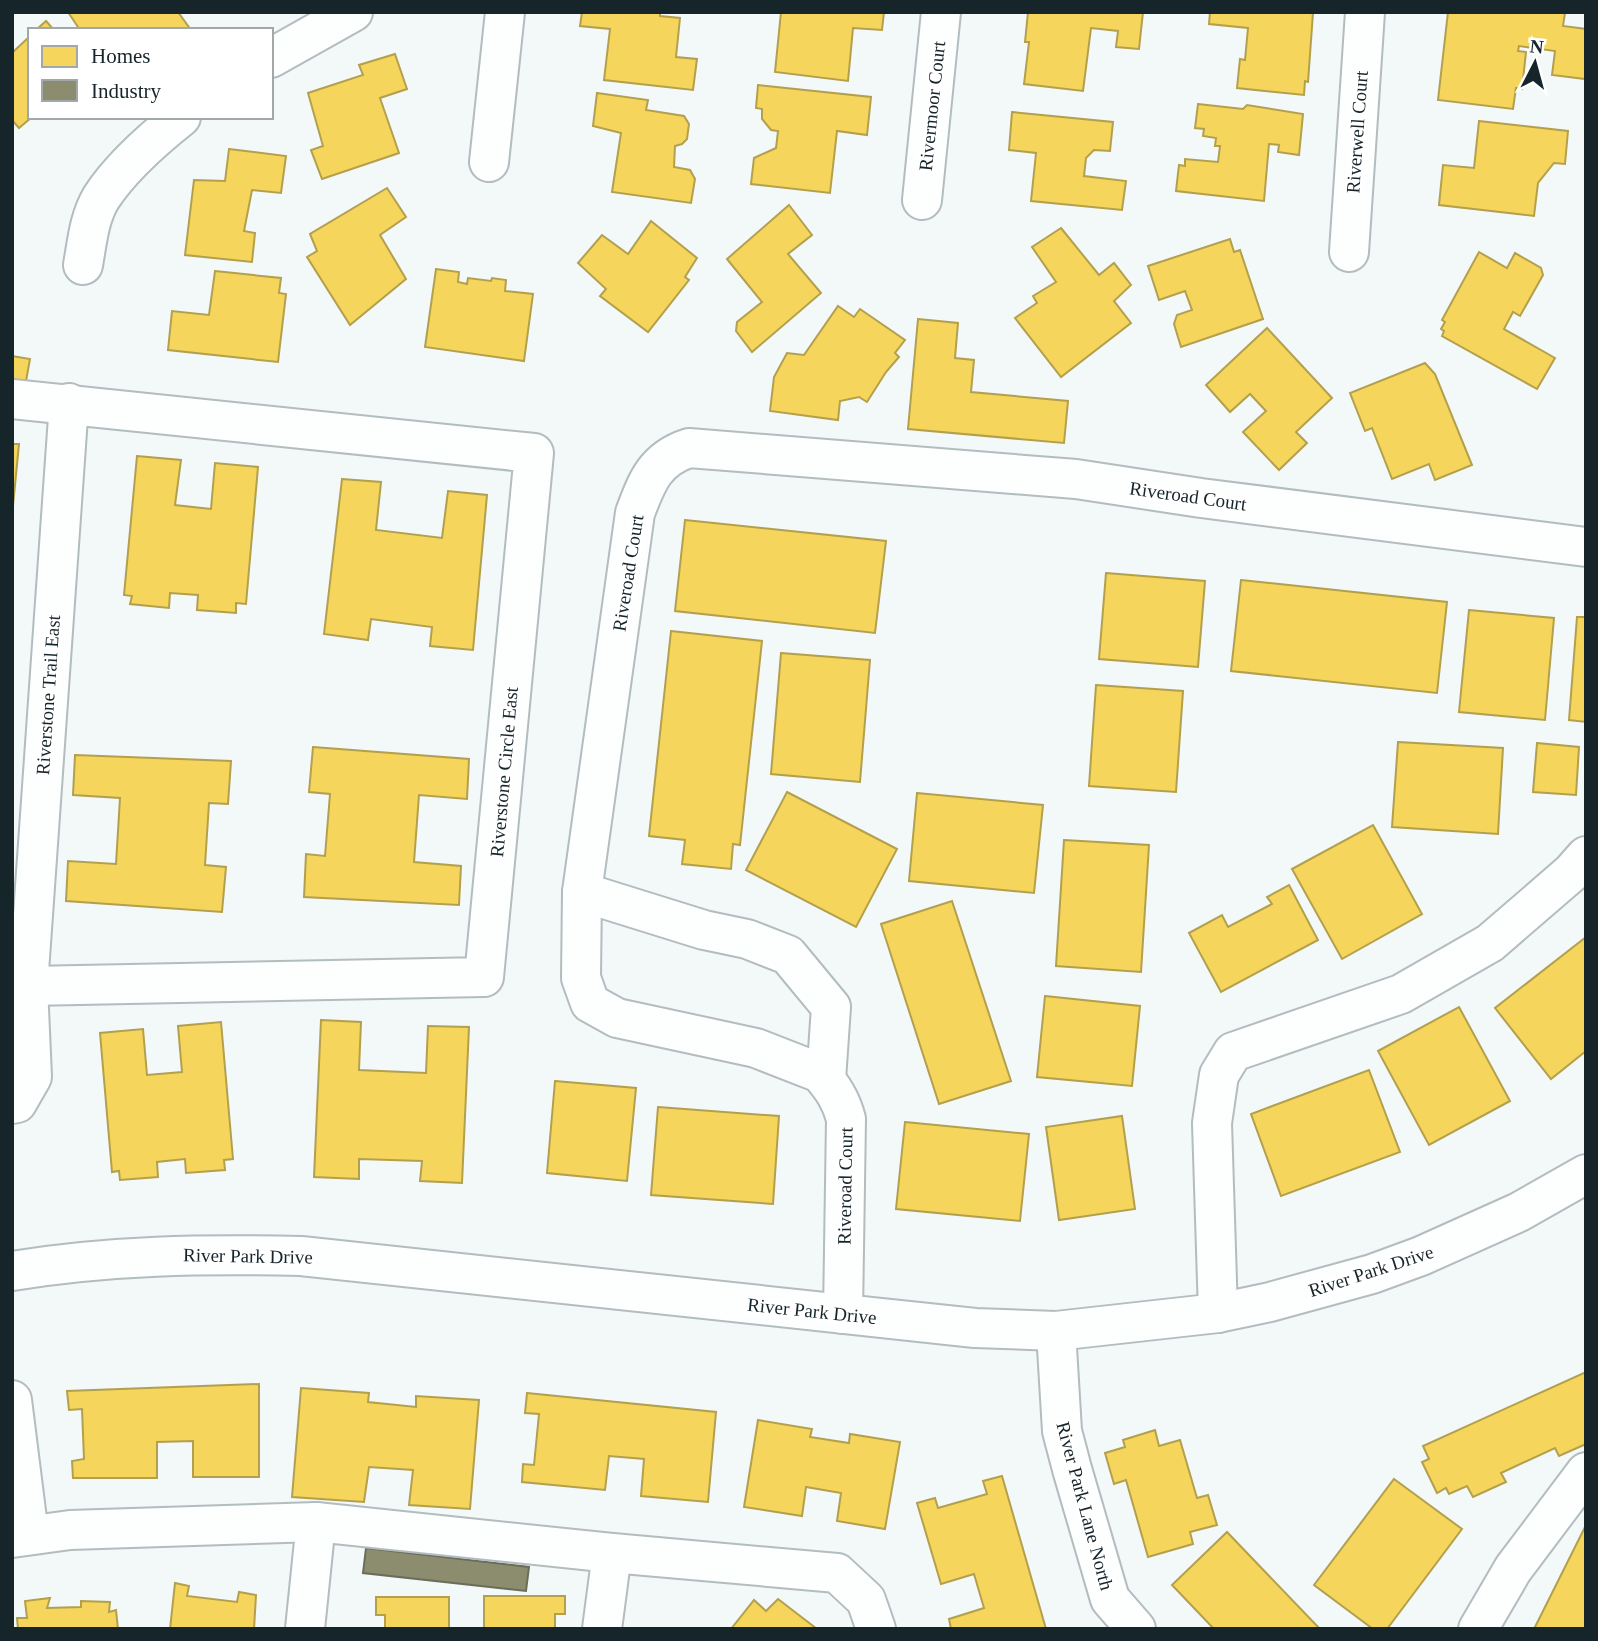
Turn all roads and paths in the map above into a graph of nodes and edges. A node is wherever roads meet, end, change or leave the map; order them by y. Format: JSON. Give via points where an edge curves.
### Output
{"nodes":[{"id":1,"x":353,"y":12,"type":"edge"},
{"id":2,"x":505,"y":12,"type":"edge"},
{"id":3,"x":941,"y":12,"type":"edge"},
{"id":4,"x":1365,"y":12,"type":"edge"},
{"id":5,"x":273,"y":57,"type":"edge"},
{"id":6,"x":179,"y":119,"type":"edge"},
{"id":7,"x":489,"y":162,"type":"dead end"},
{"id":8,"x":922,"y":200,"type":"dead end"},
{"id":9,"x":1349,"y":252,"type":"dead end"},
{"id":10,"x":83,"y":265,"type":"dead end"},
{"id":11,"x":12,"y":399,"type":"edge"},
{"id":12,"x":69,"y":403,"type":"junction"},
{"id":13,"x":1586,"y":548,"type":"edge"},
{"id":14,"x":1586,"y":856,"type":"edge"},
{"id":15,"x":582,"y":892,"type":"junction"},
{"id":16,"x":28,"y":986,"type":"junction"},
{"id":17,"x":826,"y":1080,"type":"junction"},
{"id":18,"x":12,"y":1104,"type":"edge"},
{"id":19,"x":1586,"y":1174,"type":"edge"},
{"id":20,"x":12,"y":1271,"type":"edge"},
{"id":21,"x":1218,"y":1313,"type":"junction"},
{"id":22,"x":843,"y":1314,"type":"junction"},
{"id":23,"x":1056,"y":1331,"type":"junction"},
{"id":24,"x":12,"y":1400,"type":"edge"},
{"id":25,"x":15,"y":1448,"type":"edge"},
{"id":26,"x":1586,"y":1472,"type":"edge"},
{"id":27,"x":316,"y":1522,"type":"junction"},
{"id":28,"x":21,"y":1537,"type":"edge"},
{"id":29,"x":612,"y":1553,"type":"junction"},
{"id":30,"x":305,"y":1629,"type":"edge"},
{"id":31,"x":602,"y":1629,"type":"edge"},
{"id":32,"x":876,"y":1629,"type":"edge"},
{"id":33,"x":1136,"y":1629,"type":"edge"},
{"id":34,"x":1478,"y":1629,"type":"edge"}],
"edges":[{"from":1,"to":5,"type":"street"},
{"from":2,"to":7,"type":"street"},
{"from":3,"to":8,"type":"street","name":"Rivermoor Court"},
{"from":4,"to":9,"type":"street","name":"Riverwell Court"},
{"from":6,"to":10,"type":"street","via":[[100,199]]},
{"from":11,"to":12,"type":"street"},
{"from":12,"to":16,"type":"street","name":"Riverstone Trail East"},
{"from":12,"to":16,"type":"street","name":"Riverstone Circle East","via":[[534,453],[484,977]]},
{"from":13,"to":15,"type":"street","name":"Riveroad Court","via":[[1076,479],[690,448],[672,454],[648,478],[635,513]]},
{"from":14,"to":21,"type":"street","via":[[1490,943],[1401,994],[1234,1052],[1220,1076],[1212,1123]]},
{"from":15,"to":17,"type":"street","via":[[788,955],[831,1007]]},
{"from":15,"to":17,"type":"street","name":"Riveroad Court","via":[[581,978],[590,1003],[617,1018],[756,1048],[820,1073]]},
{"from":16,"to":18,"type":"street","via":[[32,1077]]},
{"from":17,"to":22,"type":"street","name":"Riveroad Court","via":[[841,1100],[846,1119]]},
{"from":19,"to":21,"type":"street","name":"River Park Drive","via":[[1519,1212],[1421,1256],[1321,1289]]},
{"from":20,"to":22,"type":"street","name":"River Park Drive","via":[[73,1261],[192,1254],[302,1256]]},
{"from":21,"to":23,"type":"street","name":"River Park Drive"},
{"from":22,"to":23,"type":"street","name":"River Park Drive"},
{"from":23,"to":33,"type":"street","name":"River Park Lane North","via":[[1062,1431],[1072,1469],[1110,1599]]},
{"from":24,"to":25,"type":"street"},
{"from":25,"to":28,"type":"street"},
{"from":26,"to":34,"type":"street","via":[[1513,1569]]},
{"from":27,"to":28,"type":"street","via":[[70,1530]]},
{"from":27,"to":29,"type":"street"},
{"from":27,"to":30,"type":"street"},
{"from":29,"to":31,"type":"street"},
{"from":29,"to":32,"type":"street","via":[[837,1573],[866,1600]]}]}
